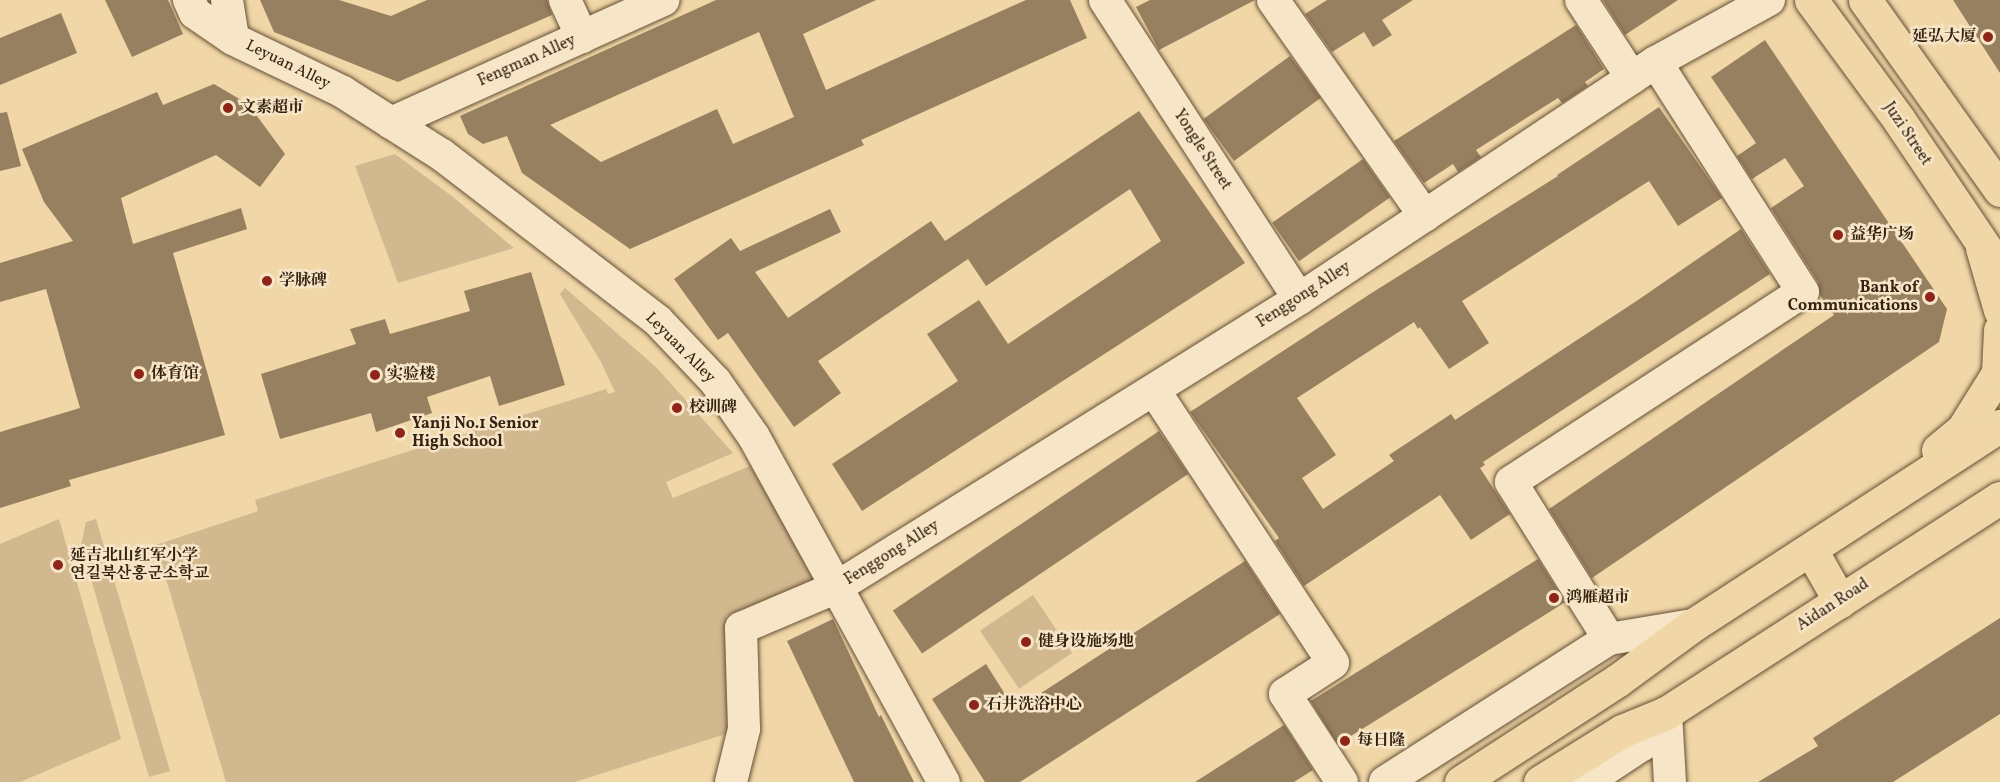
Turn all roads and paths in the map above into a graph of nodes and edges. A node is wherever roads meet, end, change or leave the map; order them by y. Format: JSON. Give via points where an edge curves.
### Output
{"nodes":[{"id":1,"x":189,"y":0,"type":"edge"},
{"id":2,"x":227,"y":0,"type":"edge"},
{"id":3,"x":565,"y":0,"type":"edge"},
{"id":4,"x":664,"y":0,"type":"edge"},
{"id":5,"x":1105,"y":0,"type":"edge"},
{"id":6,"x":1273,"y":0,"type":"edge"},
{"id":7,"x":1581,"y":0,"type":"edge"},
{"id":8,"x":1769,"y":0,"type":"edge"},
{"id":9,"x":1811,"y":0,"type":"edge"},
{"id":10,"x":1875,"y":4,"type":"edge"},
{"id":11,"x":582,"y":37,"type":"junction"},
{"id":12,"x":233,"y":39,"type":"junction"},
{"id":13,"x":1644,"y":70,"type":"junction"},
{"id":14,"x":391,"y":123,"type":"junction"},
{"id":15,"x":2000,"y":190,"type":"edge"},
{"id":16,"x":1425,"y":216,"type":"junction"},
{"id":17,"x":1980,"y":241,"type":"junction"},
{"id":18,"x":2000,"y":270,"type":"edge"},
{"id":19,"x":1299,"y":299,"type":"junction"},
{"id":20,"x":2000,"y":310,"type":"edge"},
{"id":21,"x":2000,"y":330,"type":"edge"},
{"id":22,"x":1154,"y":390,"type":"junction"},
{"id":23,"x":2000,"y":426,"type":"edge"},
{"id":24,"x":2000,"y":498,"type":"edge"},
{"id":25,"x":2000,"y":520,"type":"edge"},
{"id":26,"x":1850,"y":525,"type":"junction"},
{"id":27,"x":1947,"y":532,"type":"junction"},
{"id":28,"x":1810,"y":550,"type":"junction"},
{"id":29,"x":837,"y":587,"type":"junction"},
{"id":30,"x":1840,"y":601,"type":"junction"},
{"id":31,"x":1693,"y":625,"type":"junction"},
{"id":32,"x":1609,"y":639,"type":"junction"},
{"id":33,"x":1665,"y":713,"type":"junction"},
{"id":34,"x":730,"y":782,"type":"edge"},
{"id":35,"x":944,"y":782,"type":"edge"},
{"id":36,"x":1342,"y":782,"type":"edge"},
{"id":37,"x":1384,"y":782,"type":"edge"},
{"id":38,"x":1461,"y":782,"type":"edge"},
{"id":39,"x":1540,"y":782,"type":"edge"},
{"id":40,"x":1586,"y":782,"type":"edge"},
{"id":41,"x":1670,"y":782,"type":"edge"}],
"edges":[{"from":1,"to":12,"type":"street","name":"Leyuan Alley","via":[[195,13]]},
{"from":2,"to":12,"type":"street","name":"Leyuan Alley"},
{"from":3,"to":11,"type":"street"},
{"from":4,"to":11,"type":"street","name":"Fengman Alley"},
{"from":5,"to":19,"type":"street","name":"Yongle Street"},
{"from":6,"to":16,"type":"street"},
{"from":7,"to":13,"type":"street"},
{"from":8,"to":13,"type":"street","name":"Fenggong Alley"},
{"from":9,"to":17,"type":"main road","name":"Juzi Street","via":[[1899,120]]},
{"from":10,"to":15,"type":"main road"},
{"from":11,"to":14,"type":"street","name":"Fengman Alley"},
{"from":12,"to":14,"type":"street","name":"Leyuan Alley","via":[[343,92]]},
{"from":13,"to":16,"type":"street","name":"Fenggong Alley"},
{"from":13,"to":32,"type":"street","via":[[1803,292],[1511,482]]},
{"from":14,"to":29,"type":"street","name":"Leyuan Alley","via":[[442,154],[658,321],[715,381],[754,437]]},
{"from":16,"to":19,"type":"street","name":"Fenggong Alley"},
{"from":17,"to":18,"type":"main road","name":"Juzi Street"},
{"from":17,"to":20,"type":"main road"},
{"from":19,"to":22,"type":"street","name":"Fenggong Alley"},
{"from":21,"to":26,"type":"main road","via":[[1998,373],[1964,429]]},
{"from":22,"to":29,"type":"street","name":"Fenggong Alley"},
{"from":22,"to":36,"type":"street","via":[[1333,663],[1284,694]]},
{"from":23,"to":26,"type":"main road"},
{"from":24,"to":27,"type":"main road","name":"Aidan Road"},
{"from":25,"to":27,"type":"main road"},
{"from":26,"to":28,"type":"main road"},
{"from":27,"to":30,"type":"main road","name":"Aidan Road"},
{"from":28,"to":30,"type":"main road"},
{"from":28,"to":31,"type":"main road"},
{"from":29,"to":34,"type":"street","name":"Fenggong Alley","via":[[741,628],[744,729]]},
{"from":29,"to":35,"type":"street","name":"Leyuan Alley"},
{"from":30,"to":33,"type":"main road","name":"Aidan Road"},
{"from":31,"to":32,"type":"street"},
{"from":31,"to":38,"type":"main road","via":[[1618,680]]},
{"from":32,"to":37,"type":"street"},
{"from":33,"to":39,"type":"main road","name":"Aidan Road","via":[[1622,731]]},
{"from":33,"to":40,"type":"street","name":"Aidan Road","via":[[1642,745]]},
{"from":33,"to":41,"type":"street"}]}
